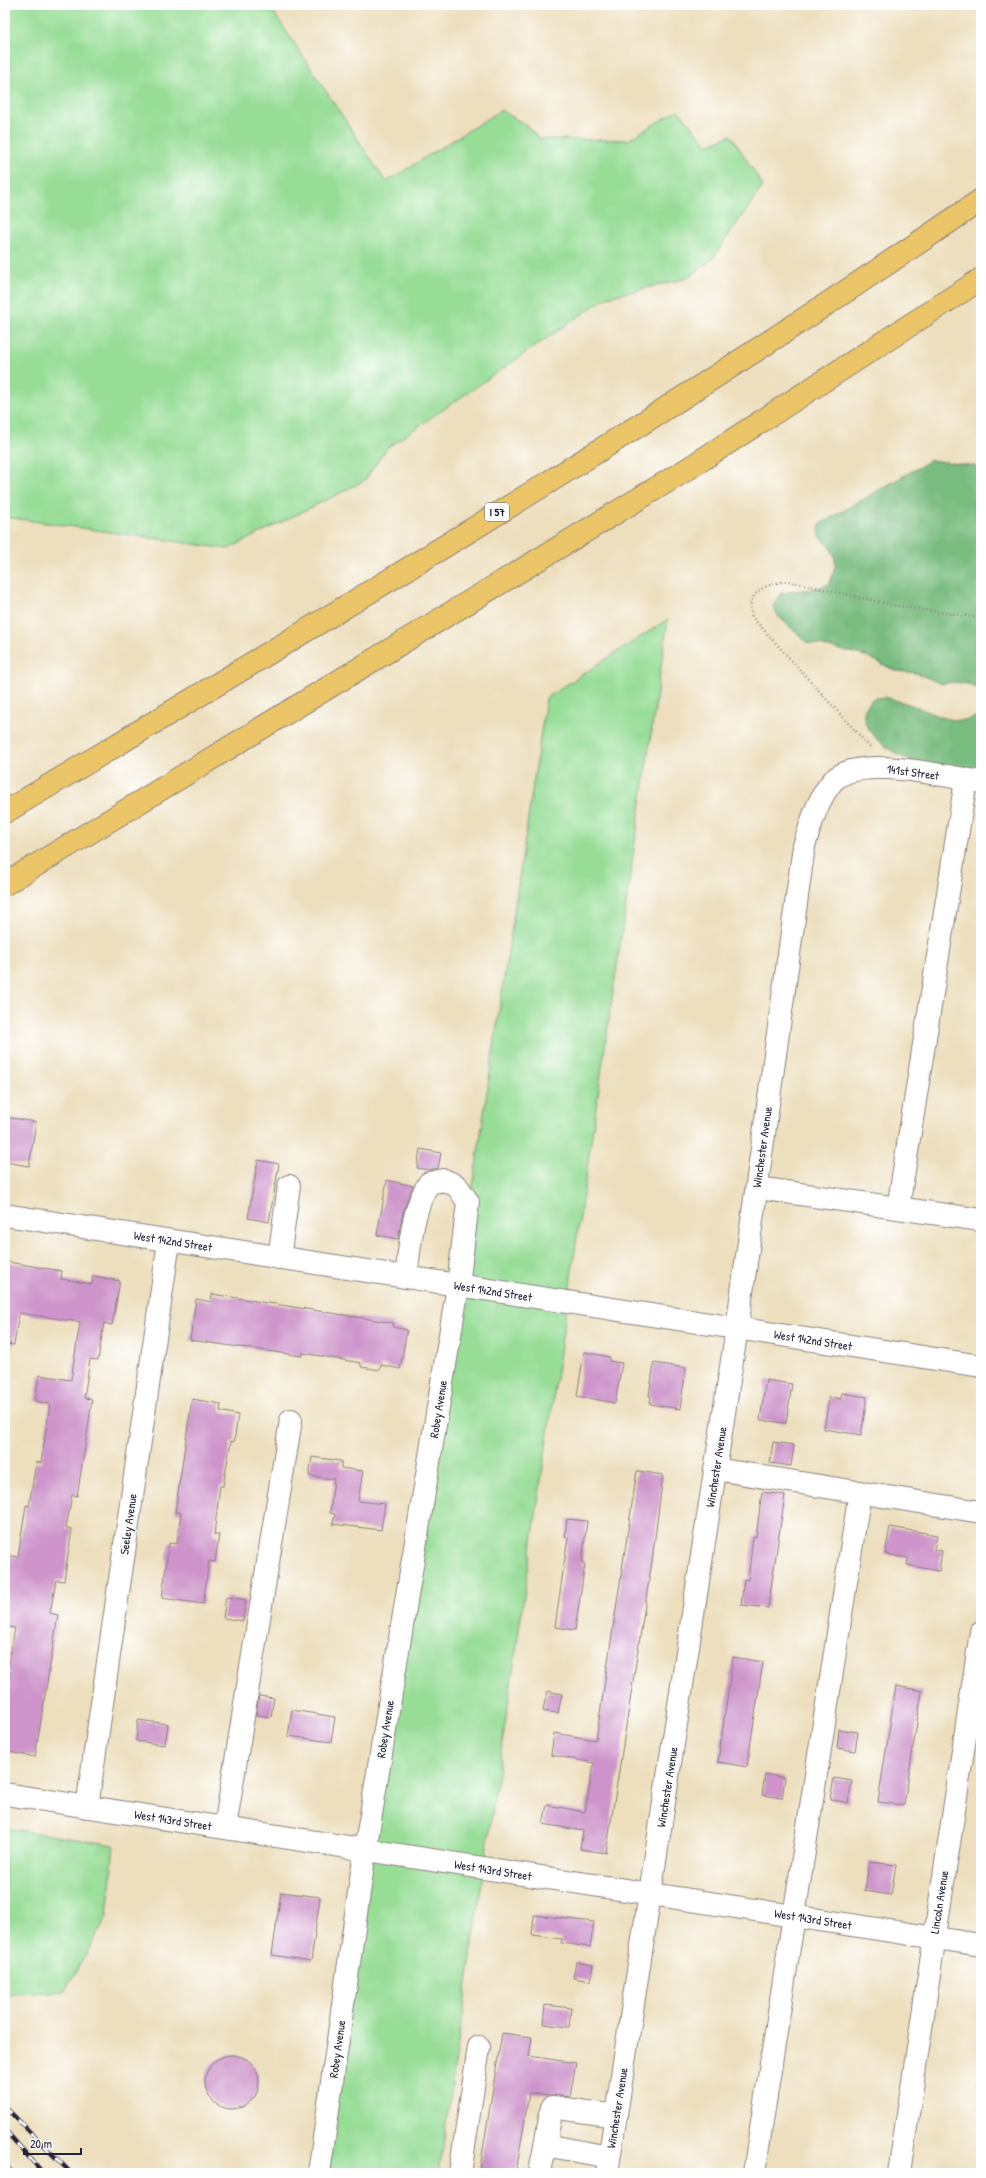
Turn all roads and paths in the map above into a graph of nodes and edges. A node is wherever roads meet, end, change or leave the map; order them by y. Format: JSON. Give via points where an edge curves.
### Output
{"nodes":[{"id":1,"x":981,"y":200,"type":"edge"},
{"id":2,"x":981,"y":280,"type":"edge"},
{"id":3,"x":981,"y":618,"type":"edge"},
{"id":4,"x":888,"y":768,"type":"junction"},
{"id":5,"x":846,"y":773,"type":"joint"},
{"id":6,"x":973,"y":781,"type":"edge"},
{"id":7,"x":5,"y":812,"type":"edge"},
{"id":8,"x":5,"y":884,"type":"edge"},
{"id":9,"x":289,"y":1186,"type":"dead end"},
{"id":10,"x":757,"y":1188,"type":"junction"},
{"id":11,"x":898,"y":1208,"type":"junction"},
{"id":12,"x":5,"y":1215,"type":"edge"},
{"id":13,"x":981,"y":1220,"type":"edge"},
{"id":14,"x":169,"y":1241,"type":"junction"},
{"id":15,"x":279,"y":1258,"type":"junction"},
{"id":16,"x":406,"y":1277,"type":"junction"},
{"id":17,"x":458,"y":1286,"type":"junction"},
{"id":18,"x":737,"y":1328,"type":"junction"},
{"id":19,"x":981,"y":1366,"type":"edge"},
{"id":20,"x":291,"y":1420,"type":"dead end"},
{"id":21,"x":715,"y":1469,"type":"junction"},
{"id":22,"x":860,"y":1492,"type":"junction"},
{"id":23,"x":981,"y":1512,"type":"edge"},
{"id":24,"x":981,"y":1632,"type":"edge"},
{"id":25,"x":5,"y":1794,"type":"edge"},
{"id":26,"x":87,"y":1806,"type":"junction"},
{"id":27,"x":225,"y":1828,"type":"junction"},
{"id":28,"x":365,"y":1851,"type":"junction"},
{"id":29,"x":650,"y":1894,"type":"junction"},
{"id":30,"x":794,"y":1916,"type":"junction"},
{"id":31,"x":934,"y":1938,"type":"junction"},
{"id":32,"x":981,"y":1945,"type":"edge"},
{"id":33,"x":479,"y":2047,"type":"dead end"},
{"id":34,"x":616,"y":2116,"type":"junction"},
{"id":35,"x":545,"y":2145,"type":"junction"},
{"id":36,"x":608,"y":2165,"type":"edge"},
{"id":37,"x":319,"y":2173,"type":"edge"},
{"id":38,"x":460,"y":2173,"type":"edge"},
{"id":39,"x":540,"y":2173,"type":"edge"},
{"id":40,"x":754,"y":2173,"type":"edge"},
{"id":41,"x":898,"y":2173,"type":"edge"}],
"edges":[{"from":1,"to":7,"type":"highway","number":"I 57","via":[[874,274],[683,399]]},
{"from":2,"to":8,"type":"highway","via":[[686,470]]},
{"from":3,"to":4,"type":"path","via":[[897,606],[788,581],[771,583],[752,598],[752,617]]},
{"from":4,"to":5,"type":"street","name":"141st Street","via":[[862,768]]},
{"from":4,"to":6,"type":"street","name":"141st Street"},
{"from":5,"to":10,"type":"street","name":"Winchester Avenue","via":[[833,781],[824,794],[804,846]]},
{"from":6,"to":11,"type":"street"},
{"from":9,"to":15,"type":"street"},
{"from":10,"to":11,"type":"street"},
{"from":10,"to":18,"type":"street","name":"Winchester Avenue"},
{"from":11,"to":13,"type":"street"},
{"from":12,"to":14,"type":"street","name":"West 142nd Street"},
{"from":14,"to":15,"type":"street","name":"West 142nd Street"},
{"from":14,"to":26,"type":"street","name":"Seeley Avenue"},
{"from":15,"to":16,"type":"street","name":"West 142nd Street"},
{"from":16,"to":17,"type":"street","name":"West 142nd Street"},
{"from":16,"to":17,"type":"street","name":"Robey Avenue","via":[[421,1195],[429,1183],[444,1180],[458,1186],[468,1202]]},
{"from":17,"to":18,"type":"street","name":"West 142nd Street"},
{"from":17,"to":28,"type":"street","name":"Robey Avenue"},
{"from":18,"to":19,"type":"street","name":"West 142nd Street"},
{"from":18,"to":21,"type":"street","name":"Winchester Avenue"},
{"from":20,"to":27,"type":"street"},
{"from":21,"to":22,"type":"street"},
{"from":21,"to":29,"type":"street","name":"Winchester Avenue"},
{"from":22,"to":23,"type":"street"},
{"from":22,"to":30,"type":"street"},
{"from":24,"to":31,"type":"street","name":"Lincoln Avenue"},
{"from":25,"to":26,"type":"street","name":"West 143rd Street"},
{"from":26,"to":27,"type":"street","name":"West 143rd Street"},
{"from":27,"to":28,"type":"street","name":"West 143rd Street"},
{"from":28,"to":29,"type":"street","name":"West 143rd Street"},
{"from":28,"to":37,"type":"street","name":"Robey Avenue"},
{"from":29,"to":30,"type":"street","name":"West 143rd Street"},
{"from":29,"to":34,"type":"street","name":"Winchester Avenue"},
{"from":30,"to":31,"type":"street","name":"West 143rd Street"},
{"from":30,"to":40,"type":"street"},
{"from":31,"to":32,"type":"street","name":"West 143rd Street"},
{"from":31,"to":41,"type":"street","name":"Lincoln Avenue"},
{"from":33,"to":38,"type":"street"},
{"from":34,"to":35,"type":"street","via":[[552,2107]]},
{"from":34,"to":36,"type":"street","name":"Winchester Avenue"},
{"from":35,"to":36,"type":"street"},
{"from":35,"to":39,"type":"street"}]}
